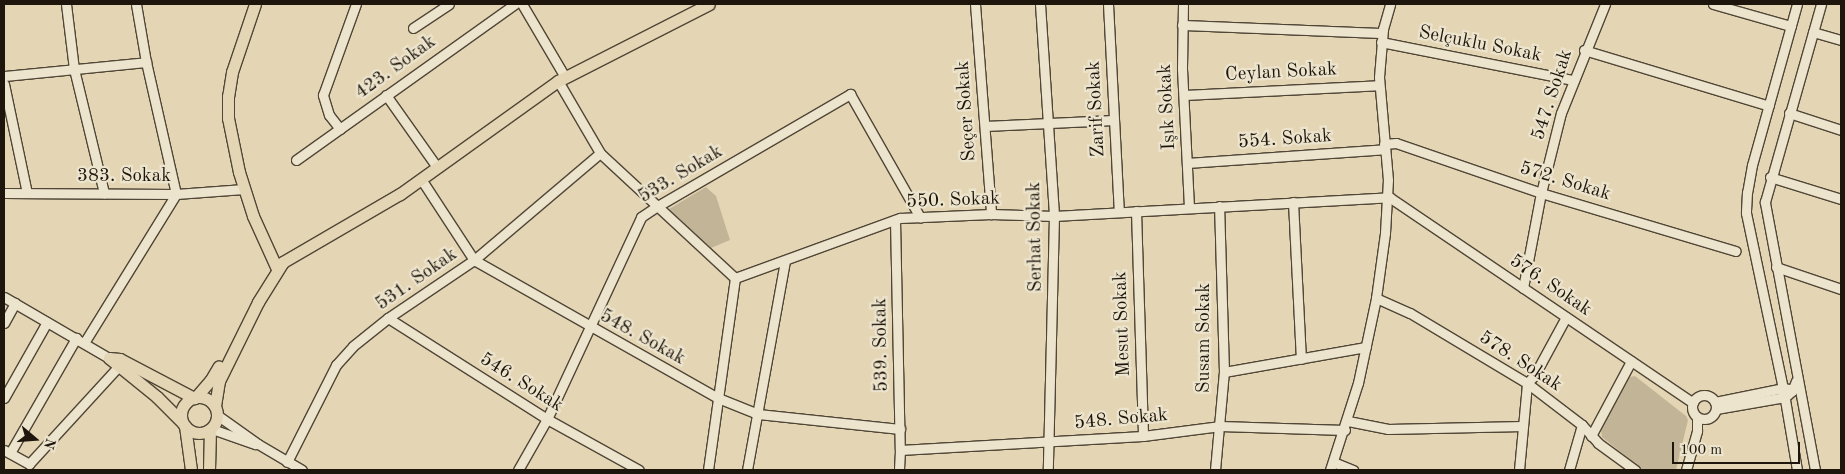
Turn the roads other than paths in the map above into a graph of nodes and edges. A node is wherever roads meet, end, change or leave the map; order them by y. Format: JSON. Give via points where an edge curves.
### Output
{"nodes":[{"id":1,"x":66,"y":4,"type":"edge"},
{"id":2,"x":136,"y":4,"type":"edge"},
{"id":3,"x":255,"y":4,"type":"edge"},
{"id":4,"x":356,"y":4,"type":"edge"},
{"id":5,"x":449,"y":4,"type":"edge"},
{"id":6,"x":515,"y":4,"type":"edge"},
{"id":7,"x":522,"y":4,"type":"edge"},
{"id":8,"x":709,"y":4,"type":"edge"},
{"id":9,"x":986,"y":4,"type":"edge"},
{"id":10,"x":1040,"y":4,"type":"edge"},
{"id":11,"x":1108,"y":4,"type":"edge"},
{"id":12,"x":1183,"y":4,"type":"edge"},
{"id":13,"x":1390,"y":4,"type":"edge"},
{"id":14,"x":1605,"y":4,"type":"edge"},
{"id":15,"x":1713,"y":4,"type":"edge"},
{"id":16,"x":1797,"y":4,"type":"edge"},
{"id":17,"x":1821,"y":4,"type":"edge"},
{"id":18,"x":975,"y":5,"type":"edge"},
{"id":19,"x":1182,"y":24,"type":"junction"},
{"id":20,"x":1791,"y":26,"type":"junction"},
{"id":21,"x":413,"y":28,"type":"dead end"},
{"id":22,"x":1813,"y":32,"type":"junction"},
{"id":23,"x":1382,"y":38,"type":"junction"},
{"id":24,"x":1841,"y":40,"type":"edge"},
{"id":25,"x":1584,"y":50,"type":"junction"},
{"id":26,"x":146,"y":62,"type":"junction"},
{"id":27,"x":74,"y":69,"type":"junction"},
{"id":28,"x":4,"y":76,"type":"edge"},
{"id":29,"x":561,"y":79,"type":"junction"},
{"id":30,"x":1573,"y":80,"type":"junction"},
{"id":31,"x":4,"y":84,"type":"edge"},
{"id":32,"x":1379,"y":85,"type":"junction"},
{"id":33,"x":1184,"y":94,"type":"junction"},
{"id":34,"x":386,"y":95,"type":"junction"},
{"id":35,"x":1769,"y":106,"type":"junction"},
{"id":36,"x":1789,"y":113,"type":"junction"},
{"id":37,"x":1114,"y":120,"type":"junction"},
{"id":38,"x":1048,"y":123,"type":"junction"},
{"id":39,"x":984,"y":126,"type":"junction"},
{"id":40,"x":340,"y":129,"type":"junction"},
{"id":41,"x":1841,"y":130,"type":"edge"},
{"id":42,"x":1385,"y":146,"type":"junction"},
{"id":43,"x":600,"y":153,"type":"junction"},
{"id":44,"x":296,"y":160,"type":"dead end"},
{"id":45,"x":1187,"y":163,"type":"junction"},
{"id":46,"x":437,"y":167,"type":"junction"},
{"id":47,"x":1770,"y":177,"type":"junction"},
{"id":48,"x":421,"y":179,"type":"junction"},
{"id":49,"x":244,"y":189,"type":"junction"},
{"id":50,"x":4,"y":193,"type":"edge"},
{"id":51,"x":27,"y":193,"type":"junction"},
{"id":52,"x":1541,"y":193,"type":"junction"},
{"id":53,"x":104,"y":194,"type":"junction"},
{"id":54,"x":176,"y":194,"type":"junction"},
{"id":55,"x":1389,"y":197,"type":"junction"},
{"id":56,"x":1841,"y":200,"type":"edge"},
{"id":57,"x":1292,"y":202,"type":"junction"},
{"id":58,"x":1219,"y":206,"type":"junction"},
{"id":59,"x":656,"y":207,"type":"junction"},
{"id":60,"x":1189,"y":208,"type":"junction"},
{"id":61,"x":1136,"y":211,"type":"junction"},
{"id":62,"x":1118,"y":212,"type":"junction"},
{"id":63,"x":991,"y":214,"type":"junction"},
{"id":64,"x":1054,"y":216,"type":"junction"},
{"id":65,"x":920,"y":217,"type":"junction"},
{"id":66,"x":895,"y":220,"type":"junction"},
{"id":67,"x":1736,"y":251,"type":"dead end"},
{"id":68,"x":474,"y":260,"type":"junction"},
{"id":69,"x":785,"y":260,"type":"junction"},
{"id":70,"x":1776,"y":266,"type":"junction"},
{"id":71,"x":278,"y":269,"type":"junction"},
{"id":72,"x":736,"y":278,"type":"junction"},
{"id":73,"x":1523,"y":288,"type":"junction"},
{"id":74,"x":1841,"y":289,"type":"edge"},
{"id":75,"x":4,"y":297,"type":"edge"},
{"id":76,"x":1376,"y":298,"type":"junction"},
{"id":77,"x":15,"y":303,"type":"junction"},
{"id":78,"x":1566,"y":317,"type":"junction"},
{"id":79,"x":388,"y":318,"type":"junction"},
{"id":80,"x":47,"y":322,"type":"junction"},
{"id":81,"x":4,"y":323,"type":"edge"},
{"id":82,"x":591,"y":328,"type":"junction"},
{"id":83,"x":242,"y":332,"type":"junction"},
{"id":84,"x":80,"y":341,"type":"junction"},
{"id":85,"x":1366,"y":347,"type":"junction"},
{"id":86,"x":110,"y":358,"type":"junction"},
{"id":87,"x":1300,"y":359,"type":"junction"},
{"id":88,"x":1631,"y":360,"type":"junction"},
{"id":89,"x":118,"y":367,"type":"junction"},
{"id":90,"x":1224,"y":372,"type":"junction"},
{"id":91,"x":1796,"y":380,"type":"junction"},
{"id":92,"x":1527,"y":383,"type":"junction"},
{"id":93,"x":1786,"y":392,"type":"junction"},
{"id":94,"x":4,"y":398,"type":"edge"},
{"id":95,"x":194,"y":398,"type":"junction"},
{"id":96,"x":718,"y":398,"type":"junction"},
{"id":97,"x":1800,"y":399,"type":"junction"},
{"id":98,"x":1693,"y":403,"type":"junction"},
{"id":99,"x":1715,"y":406,"type":"junction"},
{"id":100,"x":216,"y":410,"type":"junction"},
{"id":101,"x":758,"y":414,"type":"junction"},
{"id":102,"x":1702,"y":418,"type":"junction"},
{"id":103,"x":547,"y":420,"type":"junction"},
{"id":104,"x":184,"y":424,"type":"junction"},
{"id":105,"x":1582,"y":425,"type":"junction"},
{"id":106,"x":1220,"y":426,"type":"junction"},
{"id":107,"x":1346,"y":426,"type":"junction"},
{"id":108,"x":1523,"y":426,"type":"junction"},
{"id":109,"x":900,"y":429,"type":"junction"},
{"id":110,"x":211,"y":430,"type":"junction"},
{"id":111,"x":1143,"y":436,"type":"junction"},
{"id":112,"x":1591,"y":436,"type":"junction"},
{"id":113,"x":1050,"y":442,"type":"junction"},
{"id":114,"x":258,"y":444,"type":"junction"},
{"id":115,"x":900,"y":450,"type":"junction"},
{"id":116,"x":7,"y":452,"type":"edge"},
{"id":117,"x":287,"y":462,"type":"junction"},
{"id":118,"x":1332,"y":466,"type":"edge"},
{"id":119,"x":191,"y":470,"type":"edge"},
{"id":120,"x":210,"y":470,"type":"edge"},
{"id":121,"x":302,"y":470,"type":"edge"},
{"id":122,"x":518,"y":470,"type":"edge"},
{"id":123,"x":639,"y":470,"type":"edge"},
{"id":124,"x":708,"y":470,"type":"edge"},
{"id":125,"x":747,"y":470,"type":"edge"},
{"id":126,"x":899,"y":470,"type":"edge"},
{"id":127,"x":1048,"y":470,"type":"edge"},
{"id":128,"x":1215,"y":470,"type":"edge"},
{"id":129,"x":1354,"y":470,"type":"edge"},
{"id":130,"x":1519,"y":470,"type":"edge"},
{"id":131,"x":1569,"y":470,"type":"edge"},
{"id":132,"x":1635,"y":470,"type":"edge"},
{"id":133,"x":1686,"y":470,"type":"edge"},
{"id":134,"x":1797,"y":470,"type":"edge"},
{"id":135,"x":1815,"y":470,"type":"edge"}],
"edges":[{"from":1,"to":27,"type":"street"},
{"from":2,"to":26,"type":"street"},
{"from":3,"to":49,"type":"main road","via":[[232,72],[228,96],[232,144]]},
{"from":4,"to":40,"type":"street","via":[[323,95],[329,115]]},
{"from":5,"to":21,"type":"street"},
{"from":6,"to":34,"type":"street","name":"423. Sokak"},
{"from":7,"to":29,"type":"street"},
{"from":8,"to":29,"type":"main road"},
{"from":9,"to":18,"type":"street"},
{"from":10,"to":38,"type":"street","name":"Serhat Sokak"},
{"from":11,"to":37,"type":"street","name":"Zarif Sokak"},
{"from":12,"to":19,"type":"street","name":"Işık Sokak"},
{"from":13,"to":23,"type":"street"},
{"from":14,"to":25,"type":"street","name":"547. Sokak"},
{"from":15,"to":20,"type":"street"},
{"from":16,"to":20,"type":"street"},
{"from":17,"to":22,"type":"street"},
{"from":18,"to":39,"type":"street","name":"Seçer Sokak"},
{"from":19,"to":23,"type":"street","name":"Selçuklu Sokak"},
{"from":19,"to":33,"type":"street","name":"Işık Sokak"},
{"from":20,"to":35,"type":"street"},
{"from":22,"to":24,"type":"street"},
{"from":22,"to":36,"type":"street"},
{"from":23,"to":30,"type":"street","name":"Selçuklu Sokak"},
{"from":23,"to":32,"type":"street"},
{"from":25,"to":30,"type":"street","name":"547. Sokak"},
{"from":25,"to":35,"type":"street"},
{"from":26,"to":27,"type":"street"},
{"from":26,"to":54,"type":"street"},
{"from":27,"to":28,"type":"street"},
{"from":27,"to":53,"type":"street"},
{"from":29,"to":43,"type":"street"},
{"from":29,"to":46,"type":"main road"},
{"from":30,"to":52,"type":"street","name":"547. Sokak","via":[[1561,113]]},
{"from":31,"to":51,"type":"street"},
{"from":32,"to":33,"type":"street","name":"Ceylan Sokak"},
{"from":32,"to":42,"type":"street"},
{"from":33,"to":45,"type":"street","name":"Işık Sokak"},
{"from":34,"to":40,"type":"street","name":"423. Sokak"},
{"from":34,"to":46,"type":"street"},
{"from":35,"to":93,"type":"street","via":[[1752,165],[1746,213]]},
{"from":36,"to":41,"type":"street"},
{"from":36,"to":47,"type":"street"},
{"from":37,"to":38,"type":"street"},
{"from":37,"to":62,"type":"street","name":"Zarif Sokak"},
{"from":38,"to":39,"type":"street"},
{"from":38,"to":64,"type":"street","name":"Serhat Sokak"},
{"from":39,"to":63,"type":"street","name":"Seçer Sokak"},
{"from":40,"to":44,"type":"street","name":"423. Sokak"},
{"from":42,"to":45,"type":"street","name":"554. Sokak"},
{"from":42,"to":52,"type":"street","name":"572. Sokak","via":[[1396,143]]},
{"from":42,"to":55,"type":"street"},
{"from":43,"to":59,"type":"street"},
{"from":43,"to":68,"type":"street","name":"531. Sokak"},
{"from":45,"to":60,"type":"street","name":"Işık Sokak"},
{"from":46,"to":48,"type":"main road"},
{"from":47,"to":56,"type":"street"},
{"from":47,"to":70,"type":"street","via":[[1765,202]]},
{"from":48,"to":68,"type":"street","name":"548. Sokak"},
{"from":48,"to":71,"type":"main road","via":[[388,202],[283,262]]},
{"from":49,"to":54,"type":"street","name":"383. Sokak"},
{"from":49,"to":71,"type":"main road"},
{"from":50,"to":51,"type":"street","name":"383. Sokak"},
{"from":51,"to":53,"type":"street","name":"383. Sokak"},
{"from":52,"to":67,"type":"street","name":"572. Sokak"},
{"from":52,"to":73,"type":"street","name":"547. Sokak"},
{"from":53,"to":54,"type":"street","name":"383. Sokak"},
{"from":54,"to":84,"type":"street"},
{"from":55,"to":57,"type":"street","name":"550. Sokak"},
{"from":55,"to":73,"type":"street","name":"576. Sokak"},
{"from":55,"to":76,"type":"street"},
{"from":57,"to":58,"type":"street","name":"550. Sokak"},
{"from":57,"to":87,"type":"street"},
{"from":58,"to":60,"type":"street","name":"550. Sokak"},
{"from":58,"to":90,"type":"street","name":"Susam Sokak"},
{"from":59,"to":65,"type":"street","name":"533. Sokak","via":[[850,94]]},
{"from":59,"to":72,"type":"street"},
{"from":59,"to":82,"type":"street","name":"533. Sokak","via":[[641,217]]},
{"from":60,"to":61,"type":"street","name":"550. Sokak"},
{"from":61,"to":62,"type":"street","name":"550. Sokak"},
{"from":61,"to":111,"type":"street","name":"Mesut Sokak"},
{"from":62,"to":64,"type":"street","name":"550. Sokak"},
{"from":63,"to":64,"type":"street","name":"550. Sokak"},
{"from":63,"to":65,"type":"street","name":"550. Sokak"},
{"from":64,"to":113,"type":"street","name":"Serhat Sokak"},
{"from":65,"to":66,"type":"street","name":"550. Sokak"},
{"from":66,"to":69,"type":"street","name":"550. Sokak"},
{"from":66,"to":109,"type":"street","name":"539. Sokak"},
{"from":68,"to":79,"type":"street","name":"531. Sokak"},
{"from":68,"to":82,"type":"street","name":"548. Sokak"},
{"from":69,"to":72,"type":"street","name":"550. Sokak"},
{"from":69,"to":101,"type":"street"},
{"from":70,"to":74,"type":"street"},
{"from":70,"to":91,"type":"street"},
{"from":71,"to":83,"type":"main road"},
{"from":72,"to":96,"type":"street"},
{"from":73,"to":78,"type":"street","name":"576. Sokak"},
{"from":75,"to":77,"type":"street"},
{"from":76,"to":85,"type":"street"},
{"from":76,"to":92,"type":"street","name":"578. Sokak","via":[[1410,313]]},
{"from":77,"to":80,"type":"street"},
{"from":77,"to":81,"type":"street"},
{"from":78,"to":88,"type":"street","name":"576. Sokak"},
{"from":78,"to":92,"type":"street"},
{"from":79,"to":103,"type":"street","name":"546. Sokak"},
{"from":79,"to":117,"type":"street","name":"531. Sokak","via":[[353,346],[336,365]]},
{"from":80,"to":84,"type":"street"},
{"from":80,"to":94,"type":"street"},
{"from":82,"to":96,"type":"street","name":"548. Sokak"},
{"from":82,"to":103,"type":"street","name":"533. Sokak"},
{"from":83,"to":95,"type":"main road","via":[[210,381]]},
{"from":83,"to":100,"type":"main road","via":[[219,381]]},
{"from":84,"to":86,"type":"street"},
{"from":84,"to":116,"type":"street"},
{"from":85,"to":87,"type":"street"},
{"from":85,"to":107,"type":"street"},
{"from":86,"to":89,"type":"main road"},
{"from":86,"to":95,"type":"main road","via":[[120,359]]},
{"from":87,"to":90,"type":"street"},
{"from":88,"to":98,"type":"street","name":"576. Sokak"},
{"from":88,"to":112,"type":"street"},
{"from":89,"to":104,"type":"main road","via":[[143,384]]},
{"from":89,"to":116,"type":"street","via":[[29,464]]},
{"from":90,"to":106,"type":"street","name":"Susam Sokak"},
{"from":91,"to":93,"type":"street"},
{"from":91,"to":97,"type":"street"},
{"from":92,"to":105,"type":"street","name":"578. Sokak"},
{"from":92,"to":108,"type":"street"},
{"from":93,"to":97,"type":"street"},
{"from":93,"to":99,"type":"street"},
{"from":93,"to":134,"type":"street"},
{"from":95,"to":100,"type":"main road","via":[[206,399]]},
{"from":95,"to":104,"type":"main road","via":[[182,409]]},
{"from":96,"to":101,"type":"street","name":"548. Sokak"},
{"from":96,"to":124,"type":"street"},
{"from":97,"to":135,"type":"street"},
{"from":98,"to":99,"type":"street","via":[[1702,396],[1709,396]]},
{"from":98,"to":102,"type":"street","via":[[1693,410]]},
{"from":99,"to":102,"type":"street","via":[[1712,416]]},
{"from":100,"to":110,"type":"main road"},
{"from":100,"to":114,"type":"street"},
{"from":101,"to":109,"type":"street","name":"548. Sokak"},
{"from":101,"to":125,"type":"street"},
{"from":102,"to":133,"type":"street"},
{"from":103,"to":122,"type":"street","name":"533. Sokak"},
{"from":103,"to":123,"type":"street","name":"546. Sokak"},
{"from":104,"to":110,"type":"main road","via":[[197,434]]},
{"from":104,"to":119,"type":"main road"},
{"from":105,"to":112,"type":"street","name":"578. Sokak"},
{"from":105,"to":131,"type":"street"},
{"from":106,"to":107,"type":"street","name":"548. Sokak"},
{"from":106,"to":111,"type":"street","name":"548. Sokak"},
{"from":106,"to":128,"type":"street","name":"Susam Sokak"},
{"from":107,"to":108,"type":"street","name":"548. Sokak","via":[[1388,429]]},
{"from":107,"to":118,"type":"street"},
{"from":108,"to":130,"type":"street"},
{"from":109,"to":115,"type":"street","name":"539. Sokak"},
{"from":110,"to":114,"type":"street"},
{"from":110,"to":120,"type":"main road"},
{"from":111,"to":113,"type":"street","name":"548. Sokak"},
{"from":112,"to":132,"type":"street","name":"578. Sokak"},
{"from":113,"to":115,"type":"street","name":"548. Sokak"},
{"from":113,"to":127,"type":"street","name":"Serhat Sokak"},
{"from":114,"to":117,"type":"street"},
{"from":115,"to":126,"type":"street","name":"539. Sokak"},
{"from":117,"to":121,"type":"street"},
{"from":118,"to":129,"type":"street"}]}
